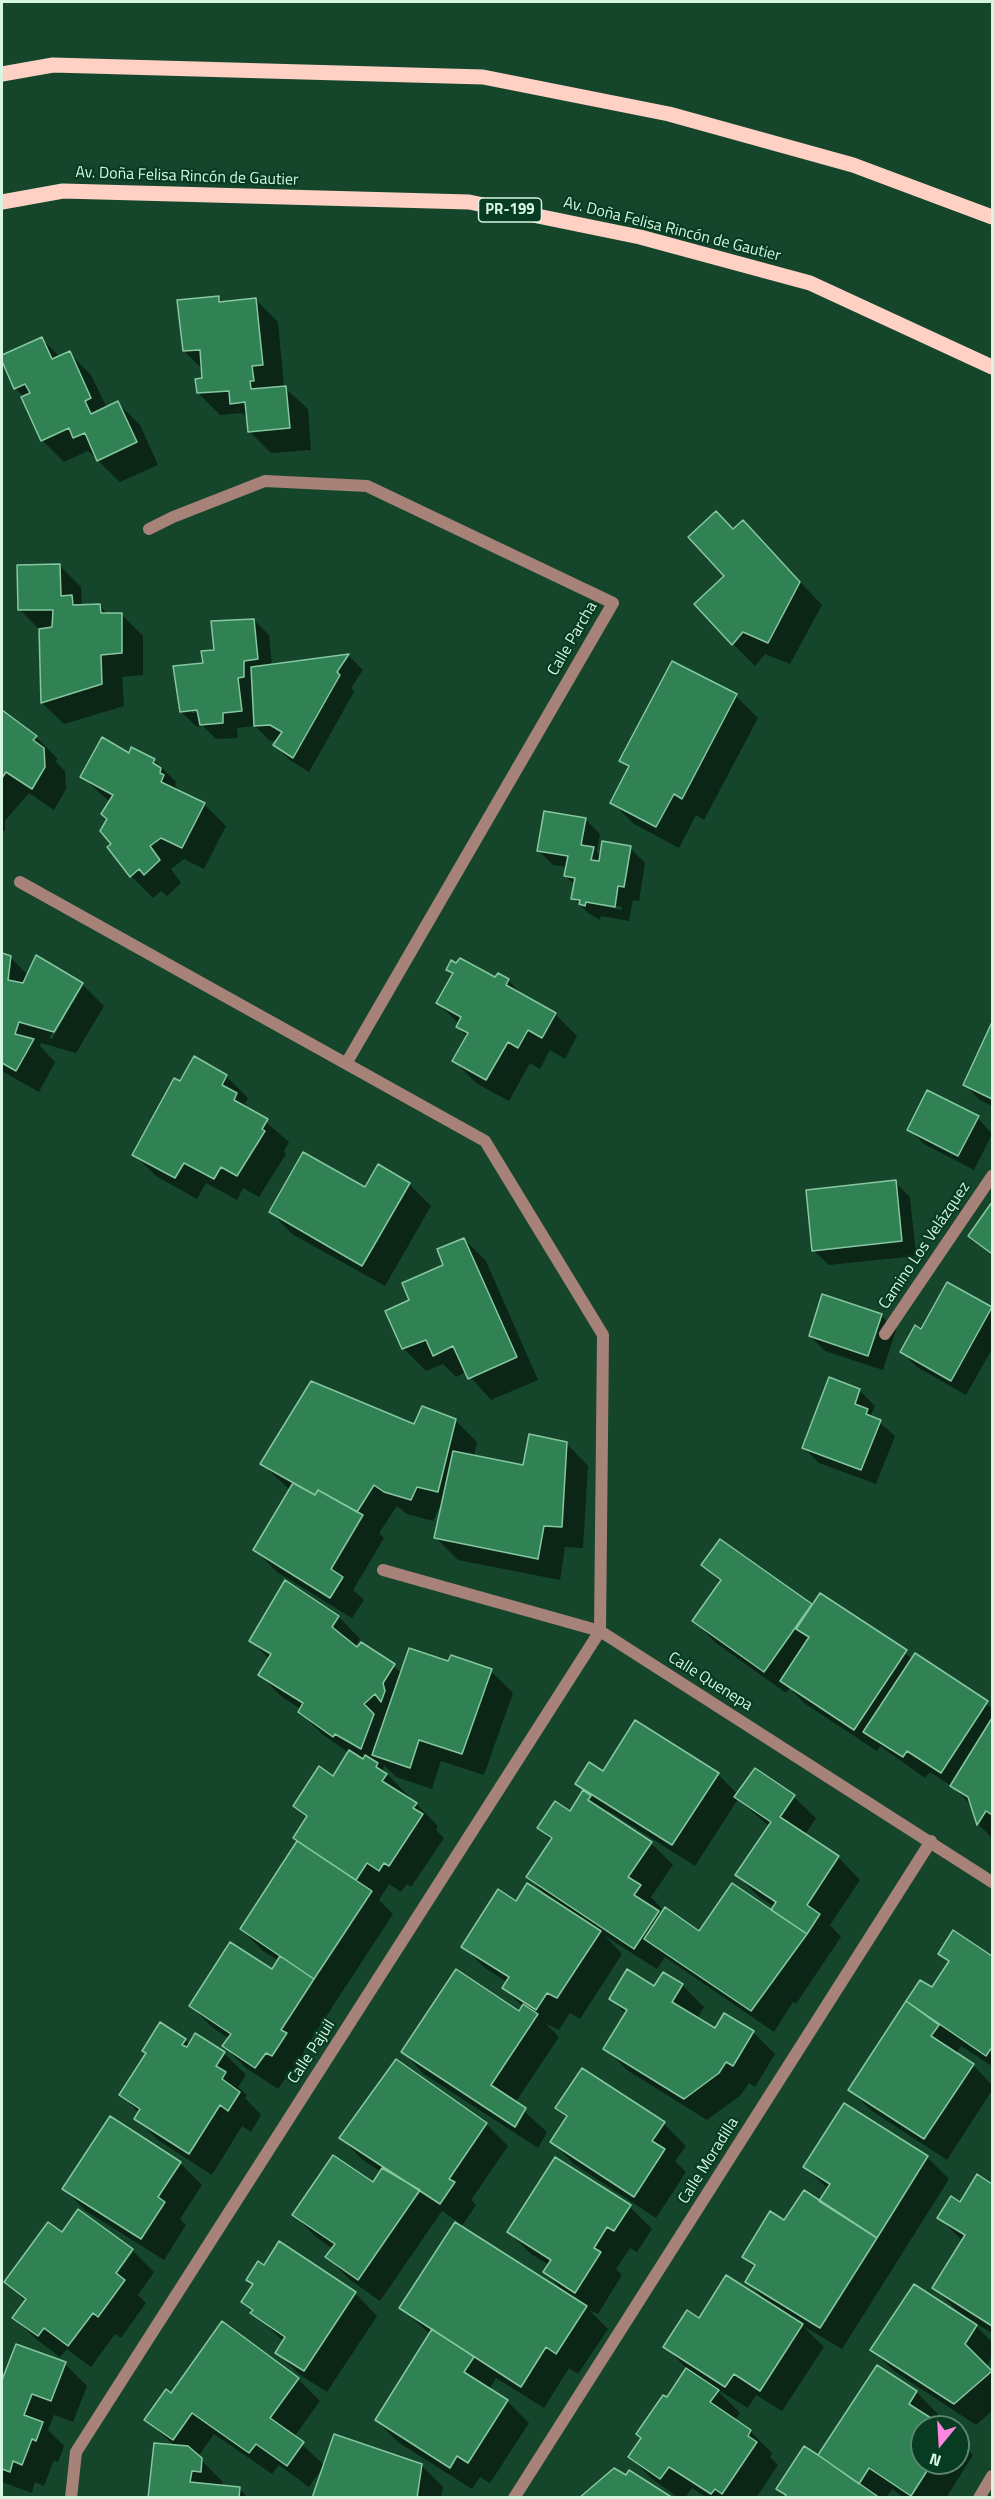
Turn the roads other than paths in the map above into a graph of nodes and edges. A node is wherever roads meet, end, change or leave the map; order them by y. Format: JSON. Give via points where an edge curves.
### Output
{"nodes":[{"id":1,"x":2,"y":74,"type":"edge"},
{"id":2,"x":2,"y":202,"type":"edge"},
{"id":3,"x":993,"y":218,"type":"edge"},
{"id":4,"x":993,"y":367,"type":"edge"},
{"id":5,"x":149,"y":529,"type":"dead end"},
{"id":6,"x":20,"y":882,"type":"dead end"},
{"id":7,"x":347,"y":1062,"type":"junction"},
{"id":8,"x":993,"y":1176,"type":"edge"},
{"id":9,"x":885,"y":1334,"type":"dead end"},
{"id":10,"x":383,"y":1570,"type":"dead end"},
{"id":11,"x":600,"y":1631,"type":"junction"},
{"id":12,"x":931,"y":1841,"type":"junction"},
{"id":13,"x":993,"y":1882,"type":"edge"},
{"id":14,"x":993,"y":2476,"type":"edge"},
{"id":15,"x":71,"y":2498,"type":"edge"},
{"id":16,"x":514,"y":2498,"type":"edge"},
{"id":17,"x":979,"y":2498,"type":"edge"}],
"edges":[{"from":1,"to":3,"type":"main road","via":[[52,65],[483,77],[669,114],[853,165]]},
{"from":2,"to":4,"type":"main road","name":"Av. Doña Felisa Rincón de Gautier","number":"PR-199","via":[[63,192],[469,202],[640,237],[810,283]]},
{"from":5,"to":7,"type":"street","name":"Calle Parcha","via":[[265,481],[367,486],[613,603]]},
{"from":6,"to":7,"type":"street"},
{"from":7,"to":11,"type":"street","via":[[485,1141],[603,1335]]},
{"from":8,"to":9,"type":"street","name":"Camino Los Velázquez"},
{"from":10,"to":11,"type":"street","name":"Calle Quenepa"},
{"from":11,"to":12,"type":"street","name":"Calle Quenepa"},
{"from":11,"to":15,"type":"street","name":"Calle Pajuil","via":[[76,2452]]},
{"from":12,"to":13,"type":"street","name":"Calle Quenepa"},
{"from":12,"to":16,"type":"street","name":"Calle Moradilla"},
{"from":14,"to":17,"type":"street"}]}
